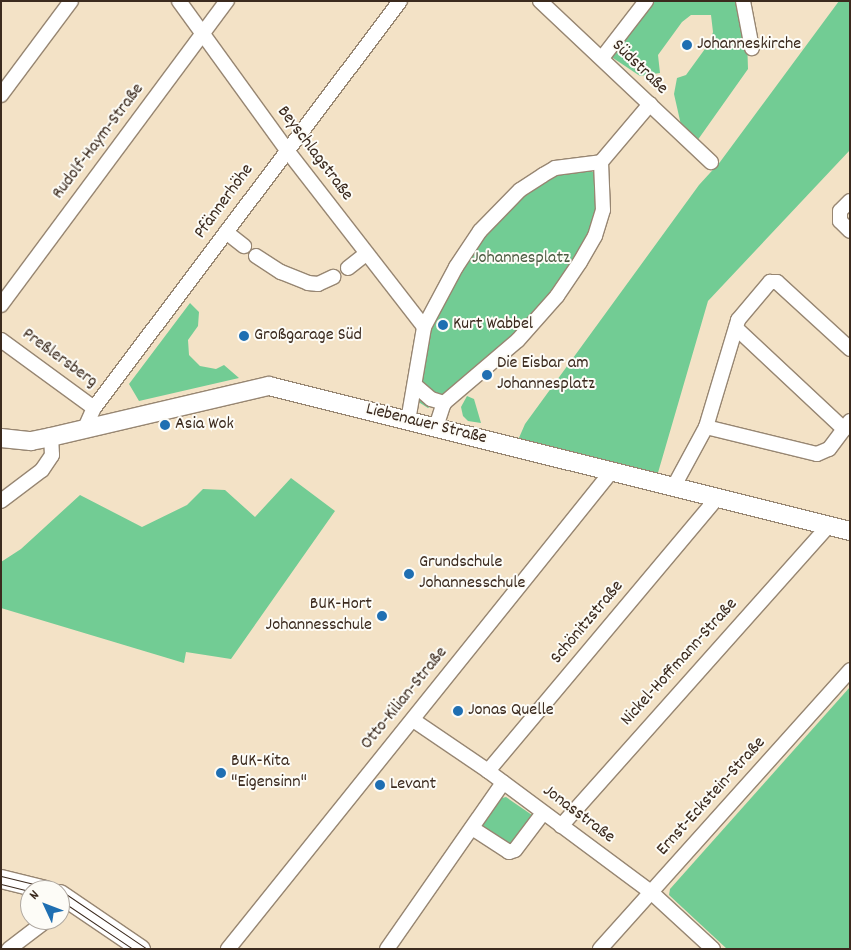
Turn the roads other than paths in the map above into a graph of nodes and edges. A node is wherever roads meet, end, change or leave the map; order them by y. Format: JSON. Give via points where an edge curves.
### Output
{"nodes":[{"id":1,"x":71,"y":1,"type":"edge"},
{"id":2,"x":179,"y":1,"type":"edge"},
{"id":3,"x":227,"y":1,"type":"edge"},
{"id":4,"x":400,"y":1,"type":"edge"},
{"id":5,"x":540,"y":1,"type":"edge"},
{"id":6,"x":646,"y":1,"type":"edge"},
{"id":7,"x":743,"y":1,"type":"edge"},
{"id":8,"x":203,"y":33,"type":"junction"},
{"id":9,"x":752,"y":48,"type":"dead end"},
{"id":10,"x":602,"y":58,"type":"junction"},
{"id":11,"x":1,"y":95,"type":"edge"},
{"id":12,"x":650,"y":104,"type":"junction"},
{"id":13,"x":286,"y":149,"type":"junction"},
{"id":14,"x":601,"y":162,"type":"junction"},
{"id":15,"x":711,"y":162,"type":"dead end"},
{"id":16,"x":850,"y":201,"type":"edge"},
{"id":17,"x":850,"y":231,"type":"edge"},
{"id":18,"x":226,"y":232,"type":"junction"},
{"id":19,"x":244,"y":246,"type":"dead end"},
{"id":20,"x":366,"y":254,"type":"junction"},
{"id":21,"x":256,"y":256,"type":"dead end"},
{"id":22,"x":348,"y":268,"type":"dead end"},
{"id":23,"x":333,"y":277,"type":"dead end"},
{"id":24,"x":1,"y":305,"type":"edge"},
{"id":25,"x":424,"y":327,"type":"junction"},
{"id":26,"x":736,"y":328,"type":"junction"},
{"id":27,"x":1,"y":340,"type":"edge"},
{"id":28,"x":850,"y":349,"type":"edge"},
{"id":29,"x":416,"y":386,"type":"junction"},
{"id":30,"x":444,"y":403,"type":"junction"},
{"id":31,"x":94,"y":408,"type":"junction"},
{"id":32,"x":408,"y":420,"type":"junction"},
{"id":33,"x":847,"y":424,"type":"edge"},
{"id":34,"x":436,"y":427,"type":"junction"},
{"id":35,"x":706,"y":427,"type":"junction"},
{"id":36,"x":85,"y":428,"type":"junction"},
{"id":37,"x":1,"y":438,"type":"edge"},
{"id":38,"x":51,"y":438,"type":"junction"},
{"id":39,"x":611,"y":472,"type":"junction"},
{"id":40,"x":672,"y":488,"type":"junction"},
{"id":41,"x":716,"y":499,"type":"junction"},
{"id":42,"x":1,"y":501,"type":"edge"},
{"id":43,"x":828,"y":526,"type":"junction"},
{"id":44,"x":850,"y":531,"type":"edge"},
{"id":45,"x":850,"y":670,"type":"edge"},
{"id":46,"x":413,"y":720,"type":"junction"},
{"id":47,"x":488,"y":771,"type":"junction"},
{"id":48,"x":503,"y":783,"type":"junction"},
{"id":49,"x":543,"y":812,"type":"junction"},
{"id":50,"x":561,"y":826,"type":"junction"},
{"id":51,"x":472,"y":828,"type":"junction"},
{"id":52,"x":1,"y":879,"type":"edge"},
{"id":53,"x":20,"y":884,"type":"edge"},
{"id":54,"x":651,"y":892,"type":"junction"},
{"id":55,"x":70,"y":905,"type":"edge"},
{"id":56,"x":34,"y":930,"type":"edge"},
{"id":57,"x":9,"y":949,"type":"edge"},
{"id":58,"x":140,"y":949,"type":"edge"},
{"id":59,"x":228,"y":949,"type":"edge"},
{"id":60,"x":387,"y":949,"type":"edge"},
{"id":61,"x":600,"y":949,"type":"edge"},
{"id":62,"x":713,"y":949,"type":"edge"}],
"edges":[{"from":1,"to":11,"type":"street"},
{"from":2,"to":8,"type":"street","name":"Beyschlagstraße"},
{"from":3,"to":8,"type":"street","name":"Rudolf-Haym-Straße"},
{"from":4,"to":13,"type":"street","name":"Pfännerhöhe"},
{"from":5,"to":10,"type":"street","name":"Südstraße"},
{"from":6,"to":10,"type":"street"},
{"from":7,"to":9,"type":"street"},
{"from":8,"to":13,"type":"street","name":"Beyschlagstraße"},
{"from":8,"to":24,"type":"street","name":"Rudolf-Haym-Straße"},
{"from":10,"to":12,"type":"street","name":"Südstraße"},
{"from":12,"to":14,"type":"street"},
{"from":12,"to":15,"type":"street","name":"Südstraße"},
{"from":13,"to":18,"type":"street","name":"Pfännerhöhe"},
{"from":13,"to":20,"type":"street","name":"Beyschlagstraße"},
{"from":14,"to":25,"type":"street","via":[[555,168],[520,190],[500,208],[456,267]]},
{"from":14,"to":30,"type":"street","via":[[603,210],[595,236],[580,262],[557,296],[518,340]]},
{"from":16,"to":17,"type":"street","via":[[840,211],[840,221]]},
{"from":18,"to":19,"type":"street"},
{"from":18,"to":31,"type":"street","name":"Pfännerhöhe"},
{"from":20,"to":22,"type":"street"},
{"from":20,"to":25,"type":"street","name":"Beyschlagstraße"},
{"from":21,"to":23,"type":"street","via":[[281,272],[308,283],[318,284]]},
{"from":25,"to":29,"type":"street"},
{"from":26,"to":28,"type":"street","via":[[742,312],[774,280]]},
{"from":26,"to":33,"type":"street"},
{"from":26,"to":35,"type":"street"},
{"from":27,"to":31,"type":"street","name":"Preßlersberg"},
{"from":29,"to":30,"type":"street","via":[[431,399]]},
{"from":29,"to":32,"type":"street"},
{"from":30,"to":34,"type":"street"},
{"from":31,"to":36,"type":"street","name":"Pfännerhöhe"},
{"from":32,"to":34,"type":"street","name":"Liebenauer Straße"},
{"from":32,"to":36,"type":"street","name":"Liebenauer Straße","via":[[269,386]]},
{"from":33,"to":35,"type":"street","via":[[829,449],[817,454]]},
{"from":34,"to":39,"type":"street","name":"Liebenauer Straße"},
{"from":35,"to":40,"type":"street"},
{"from":36,"to":38,"type":"street","name":"Liebenauer Straße"},
{"from":37,"to":38,"type":"street","name":"Liebenauer Straße","via":[[31,441]]},
{"from":38,"to":42,"type":"street","via":[[52,455],[42,470]]},
{"from":39,"to":40,"type":"street","name":"Liebenauer Straße"},
{"from":39,"to":46,"type":"street","name":"Otto-Kilian-Straße"},
{"from":40,"to":41,"type":"street","name":"Liebenauer Straße"},
{"from":41,"to":43,"type":"street","name":"Liebenauer Straße"},
{"from":41,"to":47,"type":"street","name":"Schönitzstraße"},
{"from":43,"to":44,"type":"street","name":"Liebenauer Straße"},
{"from":43,"to":50,"type":"street","name":"Nickel-Hoffmann-Straße"},
{"from":45,"to":54,"type":"street","name":"Ernst-Eckstein-Straße"},
{"from":46,"to":47,"type":"street","name":"Jonasstraße"},
{"from":46,"to":59,"type":"street","name":"Otto-Kilian-Straße"},
{"from":47,"to":48,"type":"street","name":"Jonasstraße"},
{"from":48,"to":49,"type":"street","name":"Jonasstraße"},
{"from":48,"to":51,"type":"street"},
{"from":49,"to":50,"type":"street","name":"Jonasstraße"},
{"from":49,"to":51,"type":"street","via":[[515,850],[509,852]]},
{"from":50,"to":54,"type":"street","name":"Jonasstraße"},
{"from":51,"to":60,"type":"street"},
{"from":52,"to":53,"type":"street"},
{"from":54,"to":61,"type":"street","name":"Ernst-Eckstein-Straße"},
{"from":54,"to":62,"type":"street","name":"Jonasstraße"},
{"from":55,"to":58,"type":"street"},
{"from":56,"to":57,"type":"street"}]}
